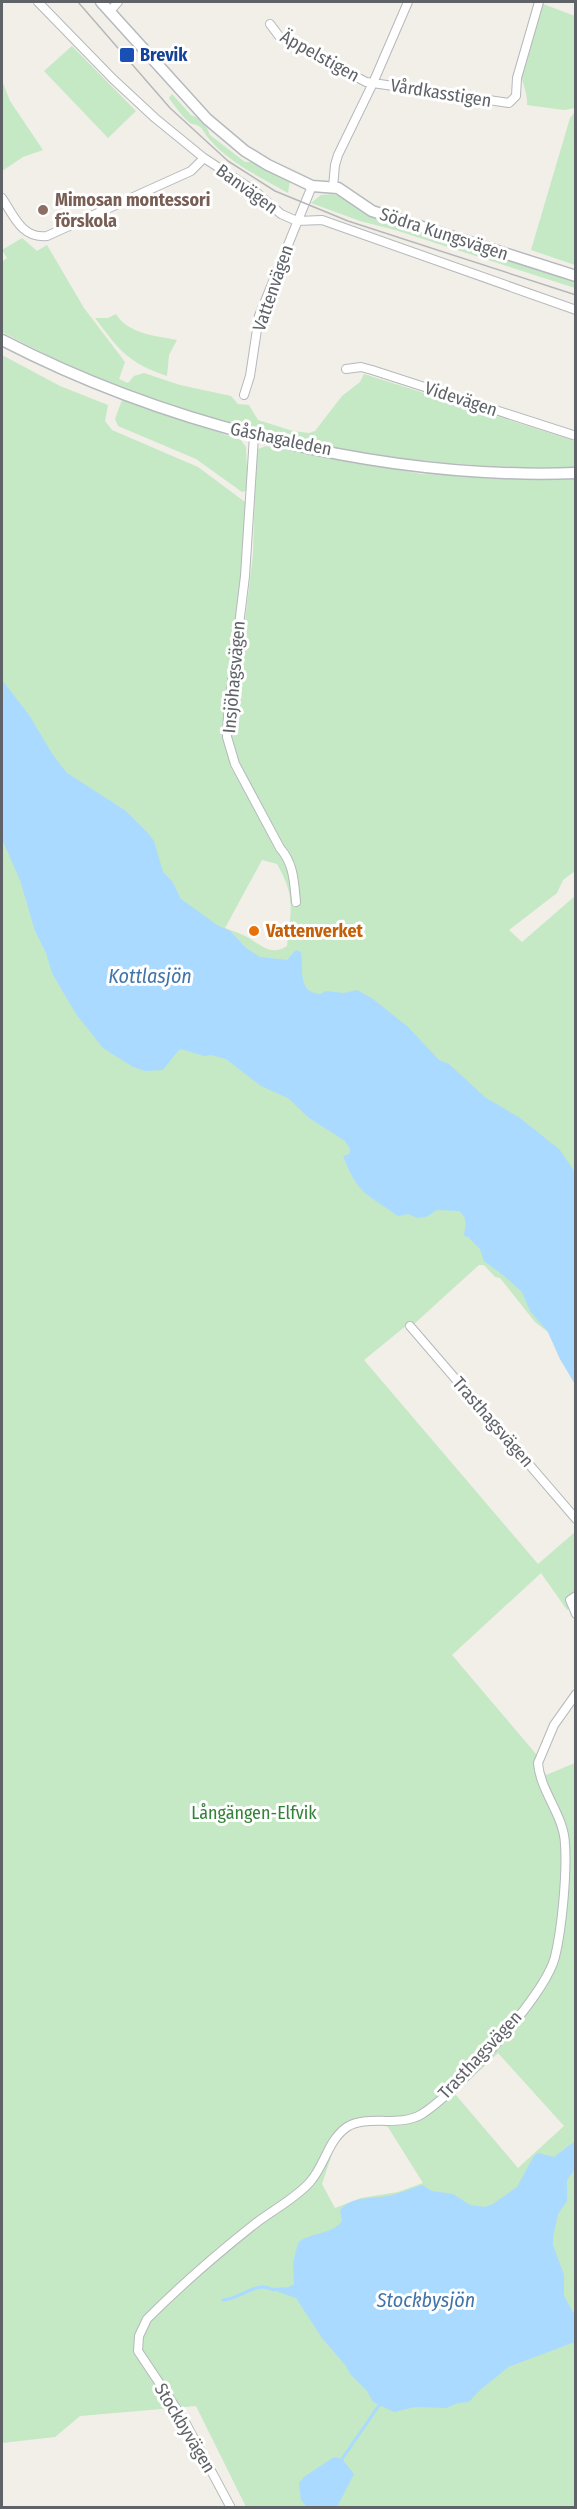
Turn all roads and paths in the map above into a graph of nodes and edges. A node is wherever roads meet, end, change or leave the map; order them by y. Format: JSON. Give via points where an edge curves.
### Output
{"nodes":[{"id":1,"x":38,"y":2,"type":"edge"},
{"id":2,"x":101,"y":2,"type":"edge"},
{"id":3,"x":118,"y":2,"type":"edge"},
{"id":4,"x":408,"y":2,"type":"edge"},
{"id":5,"x":539,"y":2,"type":"edge"},
{"id":6,"x":110,"y":11,"type":"junction"},
{"id":7,"x":270,"y":24,"type":"dead end"},
{"id":8,"x":373,"y":83,"type":"junction"},
{"id":9,"x":204,"y":158,"type":"junction"},
{"id":10,"x":312,"y":186,"type":"junction"},
{"id":11,"x":333,"y":187,"type":"junction"},
{"id":12,"x":2,"y":198,"type":"edge"},
{"id":13,"x":297,"y":221,"type":"junction"},
{"id":14,"x":576,"y":276,"type":"edge"},
{"id":15,"x":576,"y":310,"type":"edge"},
{"id":16,"x":2,"y":340,"type":"edge"},
{"id":17,"x":346,"y":369,"type":"dead end"},
{"id":18,"x":244,"y":395,"type":"dead end"},
{"id":19,"x":254,"y":436,"type":"junction"},
{"id":20,"x":576,"y":436,"type":"edge"},
{"id":21,"x":576,"y":473,"type":"edge"},
{"id":22,"x":296,"y":902,"type":"dead end"},
{"id":23,"x":411,"y":1326,"type":"dead end"},
{"id":24,"x":576,"y":1519,"type":"edge"},
{"id":25,"x":576,"y":1596,"type":"edge"},
{"id":26,"x":576,"y":1614,"type":"edge"},
{"id":27,"x":576,"y":1694,"type":"edge"},
{"id":28,"x":138,"y":2351,"type":"joint"},
{"id":29,"x":231,"y":2508,"type":"edge"}],
"edges":[{"from":1,"to":9,"type":"street","name":"Banvägen","via":[[113,79]]},
{"from":2,"to":6,"type":"main road","name":"Södra Kungsvägen"},
{"from":3,"to":6,"type":"street"},
{"from":4,"to":8,"type":"street"},
{"from":5,"to":8,"type":"street","name":"Vårdkasstigen","via":[[517,78],[516,96],[509,103]]},
{"from":6,"to":10,"type":"main road","name":"Södra Kungsvägen","via":[[224,135],[268,165]]},
{"from":7,"to":8,"type":"street","name":"Äppelstigen","via":[[279,36]]},
{"from":8,"to":11,"type":"street","via":[[338,155]]},
{"from":9,"to":12,"type":"street","via":[[191,171],[47,236],[25,232]]},
{"from":9,"to":13,"type":"street","name":"Banvägen","via":[[256,192],[281,214]]},
{"from":10,"to":11,"type":"main road","name":"Södra Kungsvägen"},
{"from":10,"to":13,"type":"street","name":"Vattenvägen"},
{"from":11,"to":14,"type":"main road","name":"Södra Kungsvägen","via":[[372,211]]},
{"from":13,"to":15,"type":"street","name":"Banvägen","via":[[322,220]]},
{"from":13,"to":18,"type":"street","name":"Vattenvägen","via":[[259,316]]},
{"from":16,"to":19,"type":"main road","name":"Gåshagaleden","via":[[101,386]]},
{"from":17,"to":20,"type":"street","name":"Videvägen","via":[[372,370]]},
{"from":19,"to":21,"type":"main road","name":"Gåshagaleden","via":[[425,467]]},
{"from":19,"to":22,"type":"street","name":"Insjöhagsvägen","via":[[245,576],[228,737],[235,764],[288,858]]},
{"from":23,"to":24,"type":"street","name":"Trasthagsvägen"},
{"from":25,"to":26,"type":"street","via":[[570,1600]]},
{"from":27,"to":28,"type":"street","name":"Trasthagsvägen","via":[[554,1725],[538,1763],[565,1843],[561,1920],[555,1957],[545,1982],[513,2024],[456,2085],[421,2114],[401,2122],[351,2125],[337,2134],[310,2183],[195,2273],[147,2319]]},
{"from":28,"to":29,"type":"street","name":"Stockbyvägen","via":[[184,2421]]}]}
